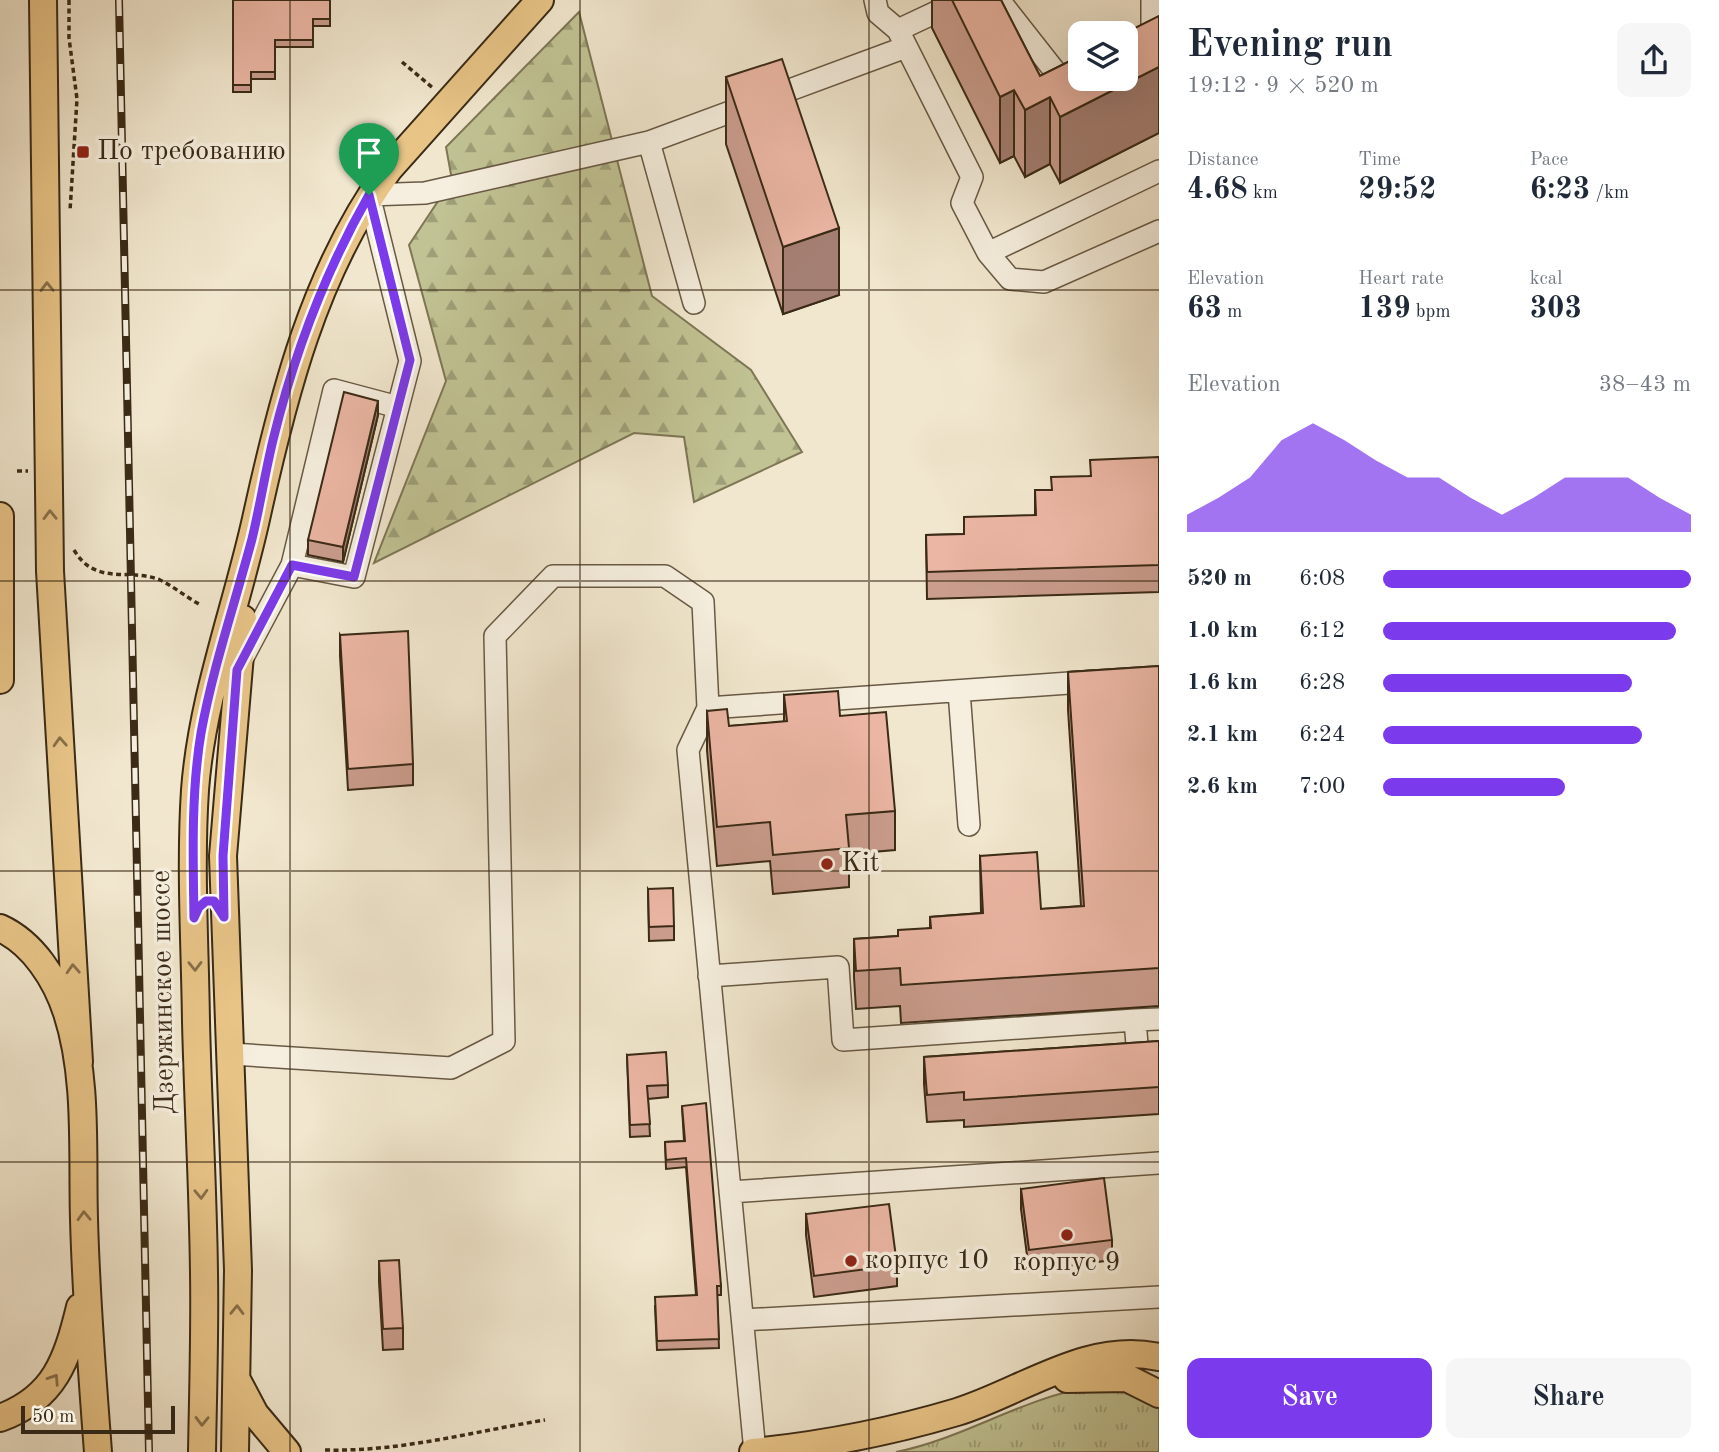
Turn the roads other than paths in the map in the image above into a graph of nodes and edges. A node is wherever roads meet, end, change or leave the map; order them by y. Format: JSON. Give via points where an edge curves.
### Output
{"nodes":[{"id":1,"x":43,"y":0,"type":"edge"},
{"id":2,"x":540,"y":0,"type":"edge"},
{"id":3,"x":875,"y":0,"type":"edge"},
{"id":4,"x":962,"y":0,"type":"edge"},
{"id":5,"x":999,"y":0,"type":"edge"},
{"id":6,"x":1152,"y":0,"type":"edge"},
{"id":7,"x":902,"y":38,"type":"junction"},
{"id":8,"x":1149,"y":58,"type":"edge"},
{"id":9,"x":1068,"y":80,"type":"edge"},
{"id":10,"x":649,"y":142,"type":"junction"},
{"id":11,"x":1159,"y":171,"type":"edge"},
{"id":12,"x":369,"y":195,"type":"junction"},
{"id":13,"x":1159,"y":231,"type":"edge"},
{"id":14,"x":988,"y":253,"type":"junction"},
{"id":15,"x":694,"y":303,"type":"dead end"},
{"id":16,"x":398,"y":407,"type":"junction"},
{"id":17,"x":0,"y":516,"type":"edge"},
{"id":18,"x":252,"y":537,"type":"junction"},
{"id":19,"x":292,"y":565,"type":"junction"},
{"id":20,"x":237,"y":670,"type":"junction"},
{"id":21,"x":0,"y":680,"type":"edge"},
{"id":22,"x":1119,"y":680,"type":"edge"},
{"id":23,"x":959,"y":691,"type":"junction"},
{"id":24,"x":708,"y":708,"type":"junction"},
{"id":25,"x":968,"y":825,"type":"dead end"},
{"id":26,"x":224,"y":917,"type":"junction"},
{"id":27,"x":194,"y":918,"type":"junction"},
{"id":28,"x":0,"y":928,"type":"edge"},
{"id":29,"x":709,"y":976,"type":"junction"},
{"id":30,"x":1159,"y":1019,"type":"edge"},
{"id":31,"x":1135,"y":1020,"type":"junction"},
{"id":32,"x":232,"y":1055,"type":"junction"},
{"id":33,"x":1159,"y":1056,"type":"edge"},
{"id":34,"x":79,"y":1062,"type":"junction"},
{"id":35,"x":1159,"y":1163,"type":"edge"},
{"id":36,"x":730,"y":1192,"type":"junction"},
{"id":37,"x":86,"y":1285,"type":"junction"},
{"id":38,"x":1159,"y":1297,"type":"edge"},
{"id":39,"x":743,"y":1321,"type":"junction"},
{"id":40,"x":1159,"y":1357,"type":"edge"},
{"id":41,"x":236,"y":1378,"type":"junction"},
{"id":42,"x":1017,"y":1386,"type":"junction"},
{"id":43,"x":1159,"y":1394,"type":"edge"},
{"id":44,"x":0,"y":1418,"type":"edge"},
{"id":45,"x":98,"y":1452,"type":"edge"},
{"id":46,"x":202,"y":1452,"type":"edge"},
{"id":47,"x":235,"y":1452,"type":"edge"},
{"id":48,"x":287,"y":1452,"type":"edge"},
{"id":49,"x":754,"y":1452,"type":"edge"}],
"edges":[{"from":34,"to":1,"type":"main road","one_way":true,"via":[[50,570]]},
{"from":2,"to":12,"type":"main road","name":"Дзержинское шоссе","via":[[429,121]]},
{"from":3,"to":7,"type":"street","via":[[878,13]]},
{"from":4,"to":7,"type":"street"},
{"from":5,"to":9,"type":"street","via":[[1061,79]]},
{"from":6,"to":8,"type":"street"},
{"from":7,"to":10,"type":"street"},
{"from":7,"to":14,"type":"street","via":[[972,177],[962,203]]},
{"from":10,"to":12,"type":"street","via":[[425,192]]},
{"from":10,"to":15,"type":"street"},
{"from":11,"to":14,"type":"street"},
{"from":12,"to":16,"type":"street","via":[[410,360]]},
{"from":12,"to":18,"type":"main road","name":"Дзержинское шоссе","via":[[334,259],[303,338]]},
{"from":13,"to":14,"type":"street","via":[[1044,282],[1010,279]]},
{"from":16,"to":19,"type":"street","via":[[354,577]]},
{"from":16,"to":19,"type":"street","via":[[334,390]]},
{"from":17,"to":21,"type":"main road"},
{"from":18,"to":20,"type":"main road","name":"Дзержинское шоссе"},
{"from":18,"to":27,"type":"main road","name":"Дзержинское шоссе","via":[[201,734]]},
{"from":19,"to":20,"type":"street"},
{"from":20,"to":26,"type":"main road","name":"Дзержинское шоссе","via":[[223,856]]},
{"from":22,"to":23,"type":"street"},
{"from":23,"to":24,"type":"street"},
{"from":23,"to":25,"type":"street"},
{"from":24,"to":29,"type":"street","via":[[688,750]]},
{"from":24,"to":32,"type":"street","via":[[703,602],[665,576],[554,576],[495,636],[504,1041],[451,1068]]},
{"from":26,"to":27,"type":"main road","via":[[220,906],[206,901]]},
{"from":26,"to":32,"type":"main road","name":"Дзержинское шоссе"},
{"from":27,"to":46,"type":"main road","name":"Дзержинское шоссе","one_way":true,"via":[[204,1275]]},
{"from":28,"to":34,"type":"main road","via":[[31,951],[55,985]]},
{"from":29,"to":31,"type":"street","via":[[838,967],[843,1040]]},
{"from":29,"to":36,"type":"street"},
{"from":30,"to":31,"type":"street"},
{"from":31,"to":33,"type":"street","via":[[1138,1057]]},
{"from":41,"to":32,"type":"main road","name":"Дзержинское шоссе","one_way":true},
{"from":37,"to":34,"type":"main road","one_way":true},
{"from":35,"to":36,"type":"street"},
{"from":36,"to":39,"type":"street"},
{"from":44,"to":37,"type":"main road","one_way":true,"via":[[16,1413],[51,1385],[71,1342]]},
{"from":37,"to":45,"type":"main road"},
{"from":38,"to":39,"type":"street"},
{"from":39,"to":49,"type":"street"},
{"from":40,"to":42,"type":"main road","via":[[1112,1356],[1070,1365]]},
{"from":41,"to":47,"type":"main road","name":"Дзержинское шоссе"},
{"from":41,"to":48,"type":"main road","via":[[255,1414]]},
{"from":42,"to":43,"type":"main road","via":[[1086,1377],[1127,1378]]},
{"from":42,"to":49,"type":"main road","via":[[893,1431]]}]}
